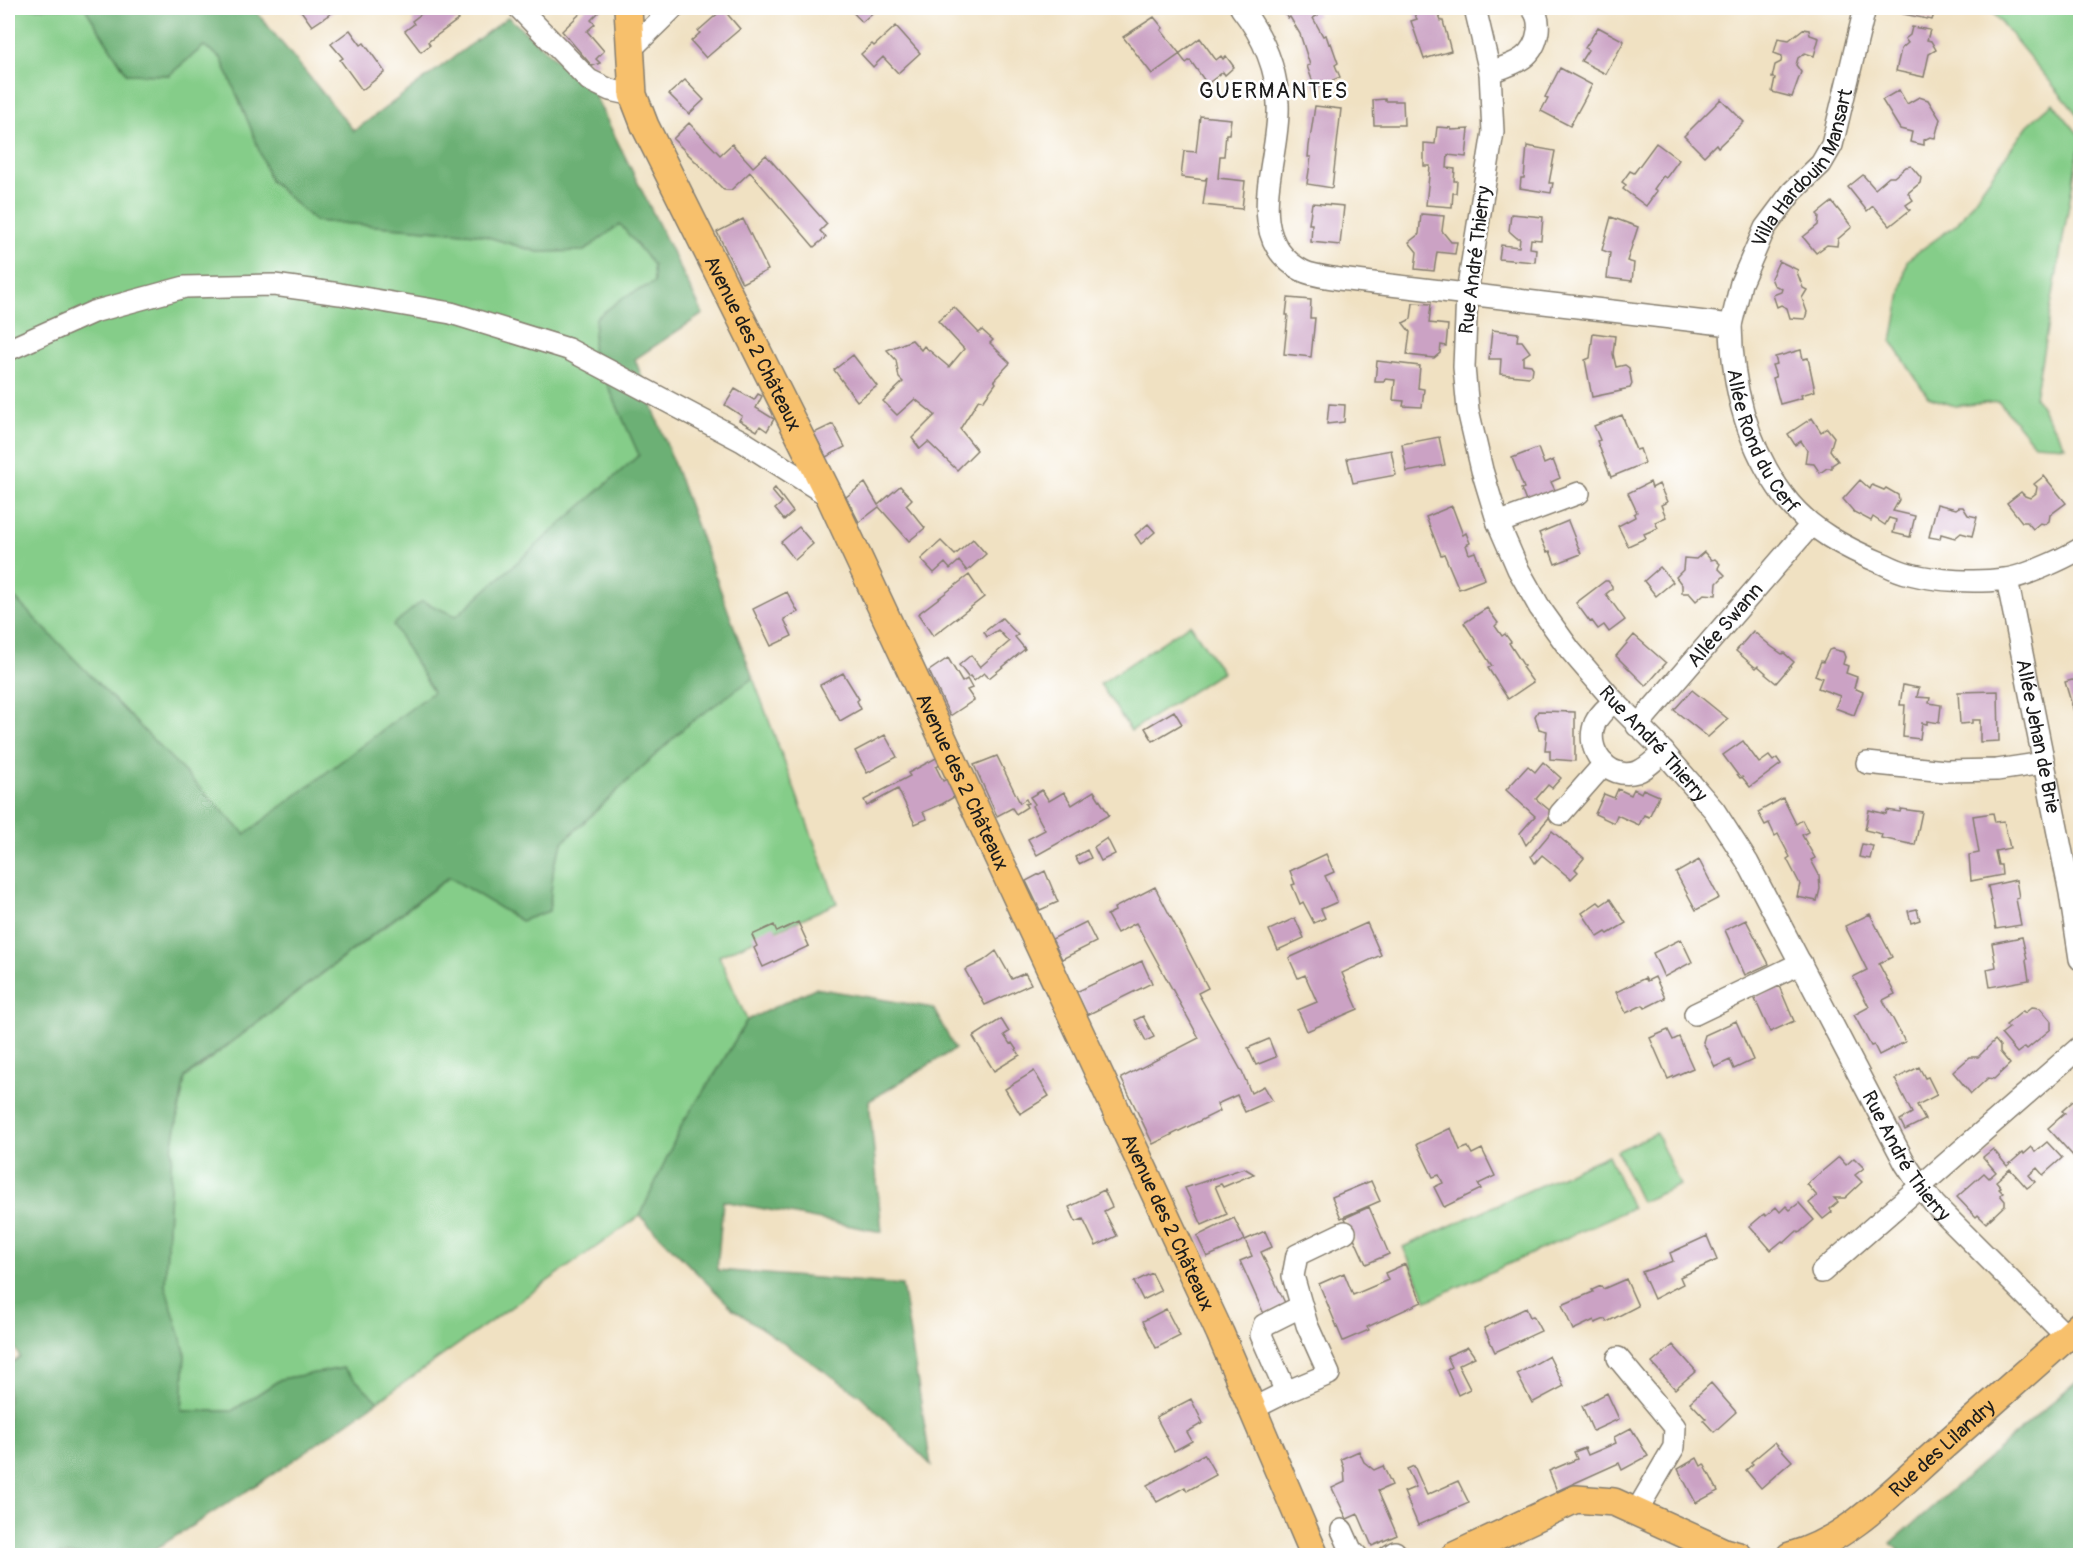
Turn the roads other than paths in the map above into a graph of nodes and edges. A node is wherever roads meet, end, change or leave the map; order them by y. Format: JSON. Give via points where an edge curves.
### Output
{"nodes":[{"id":1,"x":519,"y":8,"type":"edge"},
{"id":2,"x":628,"y":8,"type":"edge"},
{"id":3,"x":672,"y":8,"type":"edge"},
{"id":4,"x":1240,"y":8,"type":"edge"},
{"id":5,"x":1475,"y":8,"type":"edge"},
{"id":6,"x":1532,"y":8,"type":"edge"},
{"id":7,"x":1865,"y":8,"type":"edge"},
{"id":8,"x":630,"y":49,"type":"junction"},
{"id":9,"x":1490,"y":72,"type":"junction"},
{"id":10,"x":633,"y":95,"type":"junction"},
{"id":11,"x":1467,"y":293,"type":"junction"},
{"id":12,"x":1731,"y":325,"type":"junction"},
{"id":13,"x":8,"y":350,"type":"edge"},
{"id":14,"x":1579,"y":493,"type":"dead end"},
{"id":15,"x":830,"y":497,"type":"junction"},
{"id":16,"x":1498,"y":523,"type":"junction"},
{"id":17,"x":1811,"y":525,"type":"junction"},
{"id":18,"x":2080,"y":549,"type":"edge"},
{"id":19,"x":2007,"y":579,"type":"junction"},
{"id":20,"x":1614,"y":701,"type":"junction"},
{"id":21,"x":1637,"y":726,"type":"junction"},
{"id":22,"x":1664,"y":752,"type":"junction"},
{"id":23,"x":1866,"y":763,"type":"dead end"},
{"id":24,"x":2044,"y":763,"type":"junction"},
{"id":25,"x":1604,"y":764,"type":"junction"},
{"id":26,"x":1560,"y":814,"type":"dead end"},
{"id":27,"x":2075,"y":897,"type":"edge"},
{"id":28,"x":2080,"y":959,"type":"edge"},
{"id":29,"x":1801,"y":963,"type":"junction"},
{"id":30,"x":1695,"y":1014,"type":"dead end"},
{"id":31,"x":2080,"y":1047,"type":"edge"},
{"id":32,"x":1921,"y":1187,"type":"junction"},
{"id":33,"x":1345,"y":1232,"type":"dead end"},
{"id":34,"x":1822,"y":1272,"type":"dead end"},
{"id":35,"x":1302,"y":1306,"type":"junction"},
{"id":36,"x":2074,"y":1331,"type":"edge"},
{"id":37,"x":1618,"y":1358,"type":"dead end"},
{"id":38,"x":1286,"y":1392,"type":"junction"},
{"id":39,"x":1252,"y":1408,"type":"junction"},
{"id":40,"x":1636,"y":1512,"type":"junction"},
{"id":41,"x":1342,"y":1530,"type":"dead end"},
{"id":42,"x":1315,"y":1556,"type":"edge"},
{"id":43,"x":1357,"y":1556,"type":"edge"},
{"id":44,"x":1389,"y":1556,"type":"edge"},
{"id":45,"x":1397,"y":1556,"type":"edge"},
{"id":46,"x":1454,"y":1556,"type":"edge"},
{"id":47,"x":1738,"y":1556,"type":"edge"},
{"id":48,"x":1790,"y":1556,"type":"edge"}],
"edges":[{"from":1,"to":10,"type":"street","via":[[589,80]]},
{"from":2,"to":8,"type":"main road","name":"Avenue des 2 Châteaux"},
{"from":3,"to":8,"type":"street"},
{"from":4,"to":11,"type":"street","via":[[1264,43],[1278,102],[1267,222],[1274,244],[1285,258],[1305,272],[1339,279]]},
{"from":5,"to":9,"type":"street","name":"Rue André Thierry"},
{"from":6,"to":9,"type":"street","via":[[1538,25],[1536,43],[1513,65]]},
{"from":7,"to":12,"type":"street","name":"Villa Hardouin Mansart","via":[[1832,145],[1821,164],[1792,192],[1765,228],[1741,283]]},
{"from":8,"to":10,"type":"main road","name":"Avenue des 2 Châteaux"},
{"from":9,"to":11,"type":"street","name":"Rue André Thierry","via":[[1493,132]]},
{"from":10,"to":15,"type":"main road","name":"Avenue des 2 Châteaux","via":[[650,137]]},
{"from":11,"to":12,"type":"street"},
{"from":11,"to":16,"type":"street","name":"Rue André Thierry","via":[[1464,367],[1468,410]]},
{"from":12,"to":17,"type":"street","name":"Allée Rond du Cerf","via":[[1738,397],[1748,429],[1762,462],[1785,497]]},
{"from":13,"to":15,"type":"street","via":[[93,312],[185,287],[274,285],[429,309],[568,349],[742,441]]},
{"from":14,"to":16,"type":"street"},
{"from":15,"to":39,"type":"main road","name":"Avenue des 2 Châteaux"},
{"from":16,"to":20,"type":"street","name":"Rue André Thierry","via":[[1540,608]]},
{"from":17,"to":19,"type":"street","name":"Allée Rond du Cerf","via":[[1859,554],[1909,574],[1957,580]]},
{"from":17,"to":21,"type":"street","name":"Allée Swann"},
{"from":18,"to":19,"type":"street","name":"Allée Rond du Cerf"},
{"from":19,"to":24,"type":"street","name":"Allée Jehan de Brie"},
{"from":20,"to":21,"type":"street","name":"Rue André Thierry"},
{"from":20,"to":25,"type":"street","via":[[1595,723],[1592,736],[1593,747]]},
{"from":21,"to":22,"type":"street","name":"Rue André Thierry"},
{"from":22,"to":25,"type":"street","via":[[1635,772],[1625,774]]},
{"from":22,"to":29,"type":"street","name":"Rue André Thierry","via":[[1714,810],[1748,863]]},
{"from":23,"to":24,"type":"street","via":[[1966,771]]},
{"from":24,"to":27,"type":"street","name":"Allée Jehan de Brie"},
{"from":25,"to":26,"type":"street"},
{"from":27,"to":28,"type":"street","name":"Allée Jehan de Brie"},
{"from":29,"to":30,"type":"street"},
{"from":29,"to":32,"type":"street","name":"Rue André Thierry"},
{"from":31,"to":32,"type":"street"},
{"from":32,"to":34,"type":"street"},
{"from":32,"to":36,"type":"street","name":"Rue André Thierry","via":[[1935,1205]]},
{"from":33,"to":35,"type":"street","via":[[1297,1255],[1293,1276]]},
{"from":35,"to":38,"type":"street","via":[[1264,1325],[1261,1335]]},
{"from":35,"to":38,"type":"street","via":[[1329,1374]]},
{"from":36,"to":48,"type":"main road","name":"Rue des Lilandry","via":[[1876,1506],[1837,1534]]},
{"from":37,"to":40,"type":"street","via":[[1675,1427],[1674,1447]]},
{"from":38,"to":39,"type":"street"},
{"from":39,"to":42,"type":"main road","name":"Avenue des 2 Châteaux"},
{"from":40,"to":46,"type":"main road","via":[[1614,1502],[1576,1499]]},
{"from":40,"to":47,"type":"main road"},
{"from":41,"to":43,"type":"street"},
{"from":44,"to":45,"type":"street","via":[[1395,1552]]}]}
